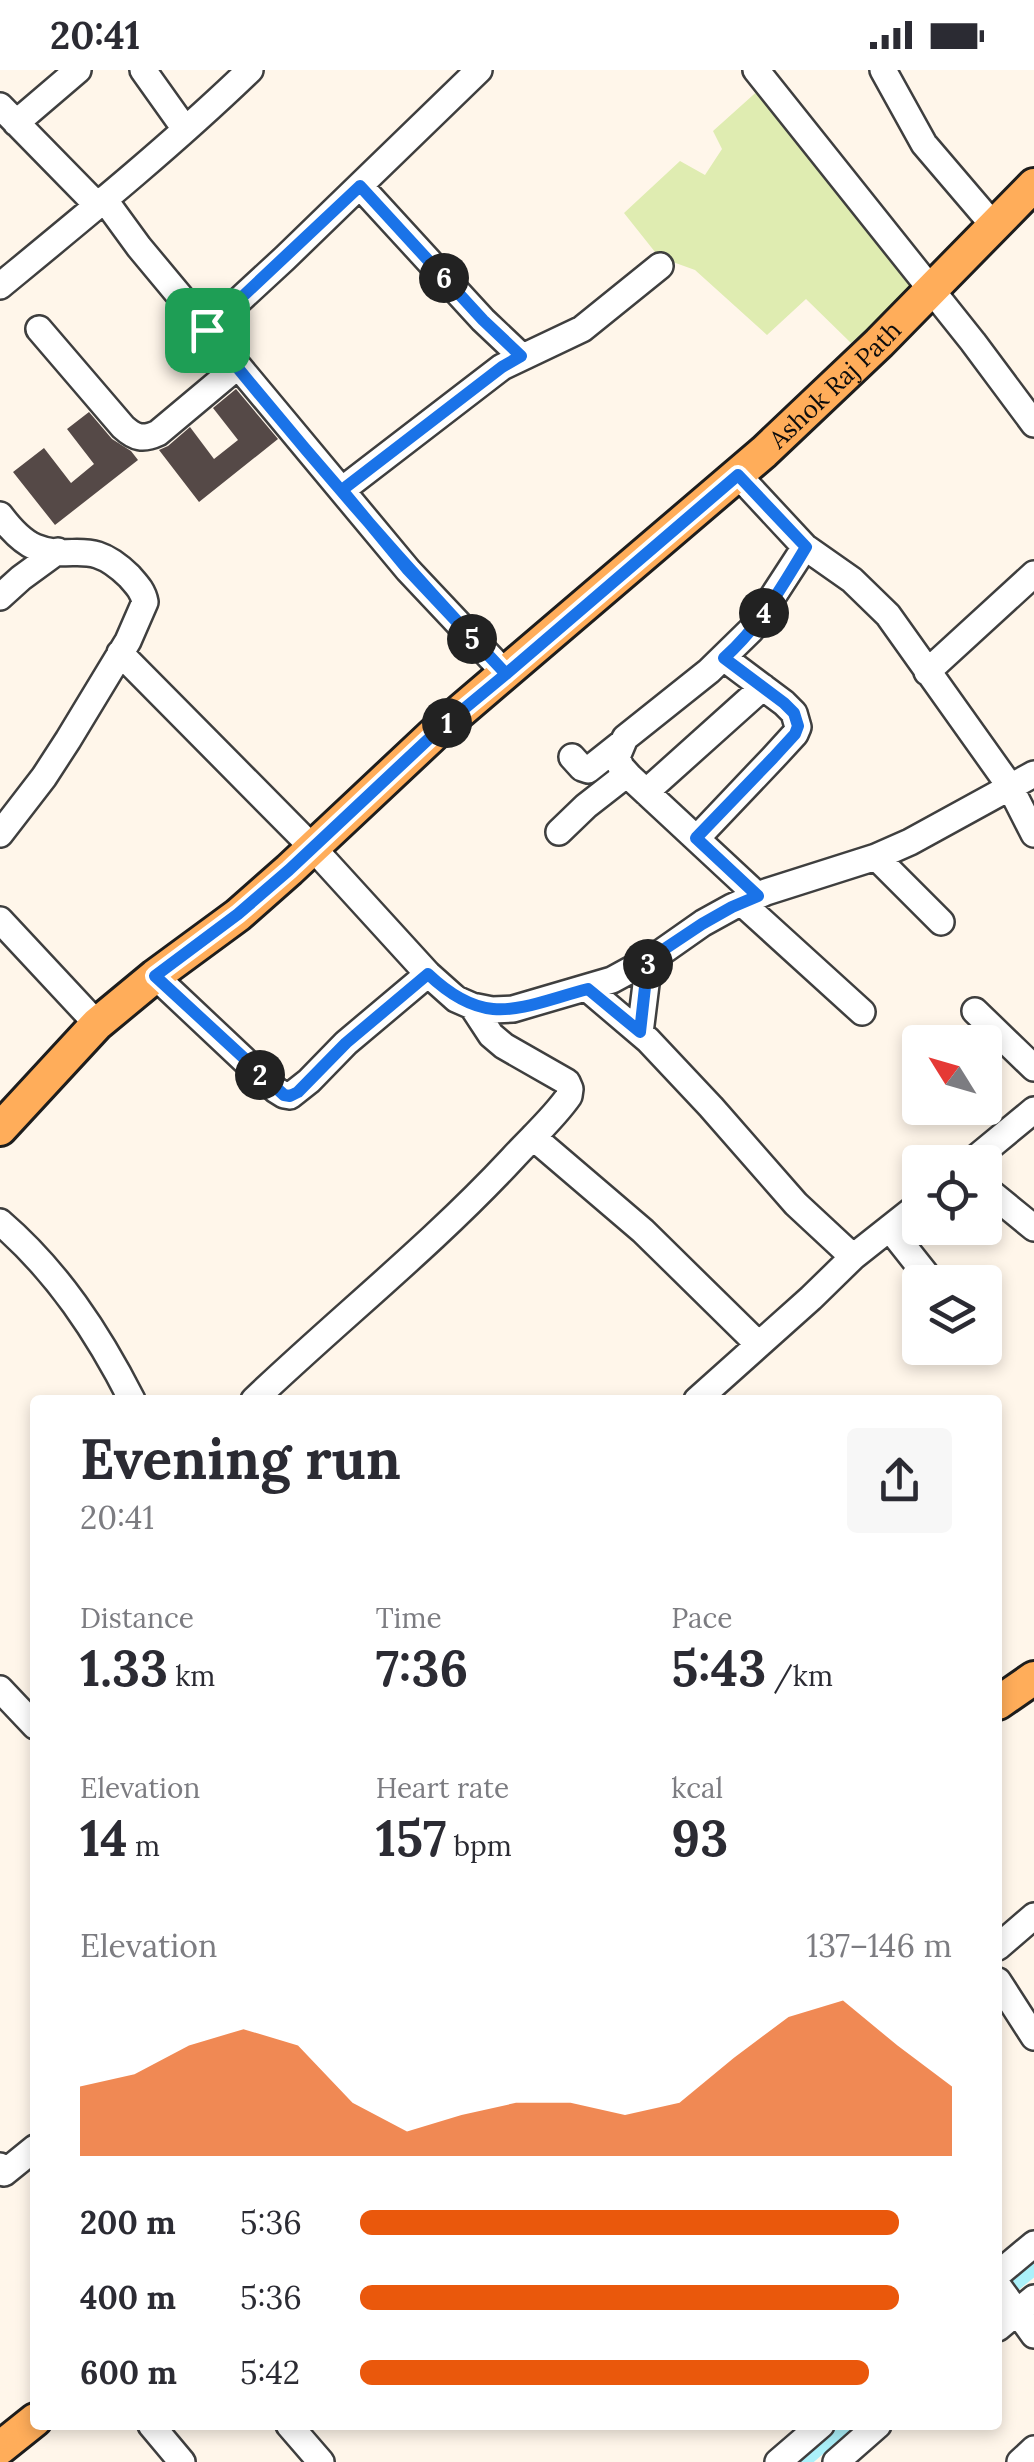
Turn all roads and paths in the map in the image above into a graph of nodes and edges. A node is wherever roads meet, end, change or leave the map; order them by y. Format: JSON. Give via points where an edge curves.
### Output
{"nodes":[{"id":1,"x":78,"y":70,"type":"edge"},
{"id":2,"x":143,"y":70,"type":"edge"},
{"id":3,"x":250,"y":70,"type":"edge"},
{"id":4,"x":479,"y":70,"type":"edge"},
{"id":5,"x":756,"y":70,"type":"edge"},
{"id":6,"x":883,"y":70,"type":"edge"},
{"id":7,"x":8,"y":114,"type":"edge"},
{"id":8,"x":185,"y":130,"type":"junction"},
{"id":9,"x":1034,"y":185,"type":"edge"},
{"id":10,"x":360,"y":186,"type":"junction"},
{"id":11,"x":100,"y":202,"type":"junction"},
{"id":12,"x":994,"y":226,"type":"junction"},
{"id":13,"x":660,"y":266,"type":"dead end"},
{"id":14,"x":0,"y":286,"type":"edge"},
{"id":15,"x":930,"y":292,"type":"junction"},
{"id":16,"x":39,"y":329,"type":"dead end"},
{"id":17,"x":207,"y":330,"type":"junction"},
{"id":18,"x":521,"y":356,"type":"junction"},
{"id":19,"x":238,"y":366,"type":"junction"},
{"id":20,"x":1034,"y":424,"type":"edge"},
{"id":21,"x":738,"y":475,"type":"junction"},
{"id":22,"x":342,"y":490,"type":"junction"},
{"id":23,"x":0,"y":515,"type":"edge"},
{"id":24,"x":806,"y":547,"type":"junction"},
{"id":25,"x":58,"y":551,"type":"junction"},
{"id":26,"x":1034,"y":574,"type":"edge"},
{"id":27,"x":0,"y":596,"type":"edge"},
{"id":28,"x":120,"y":653,"type":"junction"},
{"id":29,"x":724,"y":658,"type":"junction"},
{"id":30,"x":927,"y":672,"type":"junction"},
{"id":31,"x":506,"y":674,"type":"junction"},
{"id":32,"x":764,"y":687,"type":"junction"},
{"id":33,"x":622,"y":742,"type":"junction"},
{"id":34,"x":572,"y":757,"type":"dead end"},
{"id":35,"x":1034,"y":774,"type":"edge"},
{"id":36,"x":637,"y":783,"type":"junction"},
{"id":37,"x":1010,"y":787,"type":"junction"},
{"id":38,"x":559,"y":832,"type":"dead end"},
{"id":39,"x":0,"y":834,"type":"edge"},
{"id":40,"x":1034,"y":834,"type":"edge"},
{"id":41,"x":696,"y":838,"type":"junction"},
{"id":42,"x":313,"y":848,"type":"junction"},
{"id":43,"x":876,"y":857,"type":"junction"},
{"id":44,"x":750,"y":899,"type":"junction"},
{"id":45,"x":0,"y":920,"type":"edge"},
{"id":46,"x":941,"y":922,"type":"dead end"},
{"id":47,"x":648,"y":960,"type":"junction"},
{"id":48,"x":428,"y":974,"type":"junction"},
{"id":49,"x":155,"y":976,"type":"junction"},
{"id":50,"x":588,"y":989,"type":"junction"},
{"id":51,"x":472,"y":1006,"type":"junction"},
{"id":52,"x":975,"y":1011,"type":"dead end"},
{"id":53,"x":862,"y":1012,"type":"dead end"},
{"id":54,"x":97,"y":1024,"type":"junction"},
{"id":55,"x":640,"y":1032,"type":"junction"},
{"id":56,"x":1034,"y":1068,"type":"edge"},
{"id":57,"x":1034,"y":1110,"type":"edge"},
{"id":58,"x":0,"y":1129,"type":"edge"},
{"id":59,"x":533,"y":1136,"type":"junction"},
{"id":60,"x":992,"y":1145,"type":"edge"},
{"id":61,"x":1002,"y":1202,"type":"edge"},
{"id":62,"x":902,"y":1219,"type":"edge"},
{"id":63,"x":0,"y":1222,"type":"edge"},
{"id":64,"x":1034,"y":1228,"type":"edge"},
{"id":65,"x":890,"y":1229,"type":"junction"},
{"id":66,"x":852,"y":1258,"type":"junction"},
{"id":67,"x":919,"y":1265,"type":"edge"},
{"id":68,"x":758,"y":1344,"type":"junction"},
{"id":69,"x":130,"y":1395,"type":"edge"},
{"id":70,"x":259,"y":1395,"type":"edge"},
{"id":71,"x":702,"y":1395,"type":"edge"},
{"id":72,"x":1034,"y":1678,"type":"edge"},
{"id":73,"x":0,"y":1689,"type":"edge"},
{"id":74,"x":1002,"y":1700,"type":"edge"},
{"id":75,"x":30,"y":1721,"type":"edge"},
{"id":76,"x":1034,"y":1916,"type":"edge"},
{"id":77,"x":1002,"y":1944,"type":"edge"},
{"id":78,"x":1002,"y":1987,"type":"edge"},
{"id":79,"x":1034,"y":2037,"type":"edge"},
{"id":80,"x":30,"y":2152,"type":"edge"},
{"id":81,"x":0,"y":2166,"type":"edge"},
{"id":82,"x":1034,"y":2244,"type":"edge"},
{"id":83,"x":1002,"y":2271,"type":"edge"},
{"id":84,"x":1011,"y":2307,"type":"edge"},
{"id":85,"x":1034,"y":2336,"type":"edge"},
{"id":86,"x":30,"y":2423,"type":"edge"},
{"id":87,"x":155,"y":2430,"type":"edge"},
{"id":88,"x":293,"y":2430,"type":"edge"},
{"id":89,"x":815,"y":2430,"type":"edge"},
{"id":90,"x":872,"y":2430,"type":"edge"},
{"id":91,"x":2,"y":2442,"type":"edge"},
{"id":92,"x":1034,"y":2449,"type":"edge"},
{"id":93,"x":182,"y":2462,"type":"edge"},
{"id":94,"x":321,"y":2462,"type":"edge"},
{"id":95,"x":778,"y":2462,"type":"edge"},
{"id":96,"x":836,"y":2462,"type":"edge"},
{"id":97,"x":1020,"y":2462,"type":"edge"}],
"edges":[{"from":1,"to":7,"type":"street"},
{"from":2,"to":8,"type":"street"},
{"from":3,"to":8,"type":"street"},
{"from":4,"to":10,"type":"street"},
{"from":5,"to":15,"type":"street"},
{"from":6,"to":12,"type":"street","via":[[924,144]]},
{"from":7,"to":11,"type":"street"},
{"from":8,"to":11,"type":"street"},
{"from":9,"to":12,"type":"main road","name":"Ashok Raj Path"},
{"from":10,"to":17,"type":"street"},
{"from":10,"to":18,"type":"street"},
{"from":11,"to":14,"type":"street"},
{"from":11,"to":17,"type":"street"},
{"from":12,"to":15,"type":"main road","name":"Ashok Raj Path"},
{"from":13,"to":18,"type":"street","via":[[582,329]]},
{"from":15,"to":20,"type":"street"},
{"from":15,"to":21,"type":"main road","name":"Ashok Raj Path"},
{"from":16,"to":19,"type":"street","via":[[133,436],[158,433]]},
{"from":17,"to":19,"type":"street"},
{"from":18,"to":22,"type":"street"},
{"from":19,"to":22,"type":"street"},
{"from":21,"to":24,"type":"street"},
{"from":21,"to":31,"type":"main road","name":"Ashok Raj Path"},
{"from":22,"to":31,"type":"street"},
{"from":23,"to":25,"type":"street","via":[[36,547]]},
{"from":24,"to":29,"type":"street","via":[[752,630]]},
{"from":24,"to":30,"type":"street","via":[[872,598]]},
{"from":25,"to":27,"type":"street"},
{"from":25,"to":28,"type":"street","via":[[100,554],[143,594],[142,615]]},
{"from":26,"to":30,"type":"street"},
{"from":28,"to":39,"type":"street","via":[[44,777]]},
{"from":28,"to":42,"type":"street"},
{"from":29,"to":32,"type":"street"},
{"from":29,"to":33,"type":"street"},
{"from":30,"to":37,"type":"street"},
{"from":31,"to":42,"type":"main road","name":"Ashok Raj Path"},
{"from":32,"to":36,"type":"street"},
{"from":32,"to":41,"type":"street","via":[[794,713],[795,734]]},
{"from":33,"to":34,"type":"street","via":[[588,770]]},
{"from":33,"to":36,"type":"street","via":[[617,757]]},
{"from":35,"to":37,"type":"street"},
{"from":36,"to":38,"type":"street","via":[[586,806]]},
{"from":36,"to":41,"type":"street"},
{"from":37,"to":40,"type":"street"},
{"from":37,"to":43,"type":"street"},
{"from":41,"to":44,"type":"street"},
{"from":42,"to":48,"type":"street"},
{"from":42,"to":49,"type":"main road","name":"Ashok Raj Path"},
{"from":43,"to":44,"type":"street"},
{"from":43,"to":46,"type":"street"},
{"from":44,"to":47,"type":"street"},
{"from":44,"to":53,"type":"street"},
{"from":45,"to":54,"type":"street"},
{"from":47,"to":50,"type":"street"},
{"from":47,"to":55,"type":"street"},
{"from":48,"to":49,"type":"street","via":[[290,1096]]},
{"from":48,"to":51,"type":"street"},
{"from":49,"to":54,"type":"main road","name":"Ashok Raj Path"},
{"from":50,"to":51,"type":"street","via":[[513,1009]]},
{"from":50,"to":55,"type":"street"},
{"from":51,"to":59,"type":"street","via":[[504,1046],[567,1082],[569,1096]]},
{"from":52,"to":56,"type":"street"},
{"from":54,"to":58,"type":"main road","name":"Ashok Raj Path"},
{"from":55,"to":66,"type":"street"},
{"from":57,"to":60,"type":"street"},
{"from":59,"to":68,"type":"street"},
{"from":59,"to":70,"type":"street","via":[[459,1213]]},
{"from":61,"to":64,"type":"street"},
{"from":62,"to":65,"type":"street"},
{"from":63,"to":69,"type":"street","via":[[65,1290]]},
{"from":65,"to":66,"type":"street"},
{"from":65,"to":67,"type":"street"},
{"from":66,"to":68,"type":"street"},
{"from":68,"to":71,"type":"street"},
{"from":72,"to":74,"type":"main road"},
{"from":73,"to":75,"type":"street"},
{"from":76,"to":77,"type":"street"},
{"from":78,"to":79,"type":"street"},
{"from":80,"to":81,"type":"street","via":[[4,2173]]},
{"from":82,"to":83,"type":"street"},
{"from":84,"to":85,"type":"street"},
{"from":86,"to":91,"type":"main road"},
{"from":87,"to":93,"type":"street"},
{"from":88,"to":94,"type":"street"},
{"from":89,"to":95,"type":"street"},
{"from":90,"to":96,"type":"street"},
{"from":92,"to":97,"type":"street"}]}
